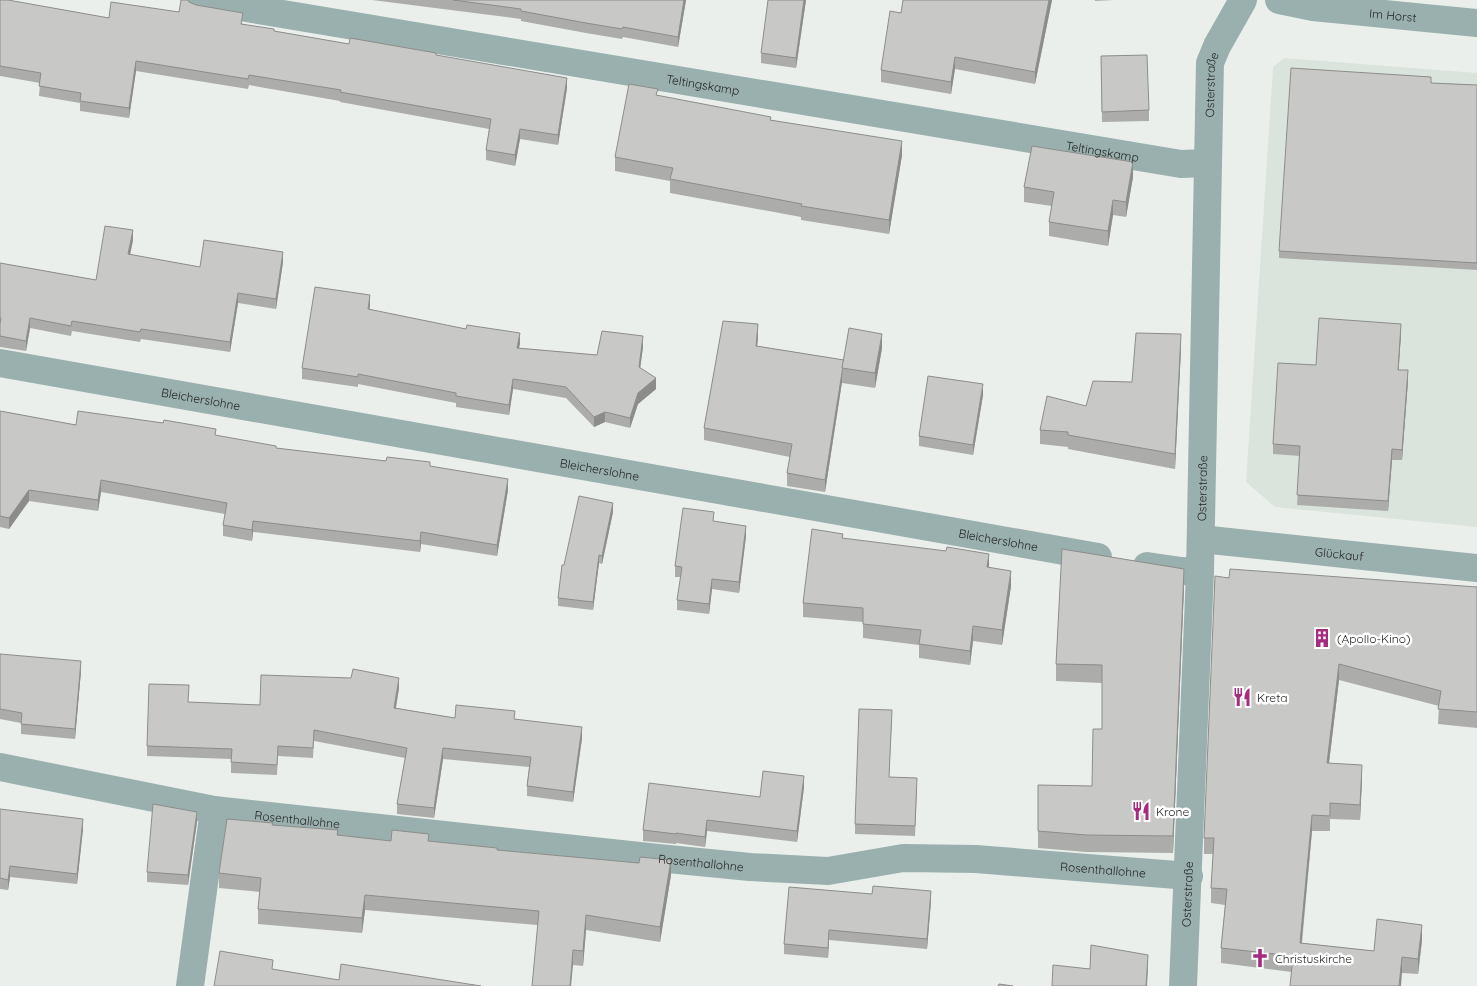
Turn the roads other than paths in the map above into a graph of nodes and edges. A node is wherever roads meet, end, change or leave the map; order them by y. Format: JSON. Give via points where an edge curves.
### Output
{"nodes":[{"id":1,"x":199,"y":0,"type":"edge"},
{"id":2,"x":1243,"y":0,"type":"edge"},
{"id":3,"x":1279,"y":0,"type":"edge"},
{"id":4,"x":1477,"y":23,"type":"edge"},
{"id":5,"x":1208,"y":164,"type":"junction"},
{"id":6,"x":0,"y":363,"type":"edge"},
{"id":7,"x":1201,"y":539,"type":"junction"},
{"id":8,"x":1477,"y":568,"type":"edge"},
{"id":9,"x":1200,"y":572,"type":"junction"},
{"id":10,"x":0,"y":767,"type":"edge"},
{"id":11,"x":214,"y":810,"type":"junction"},
{"id":12,"x":1189,"y":876,"type":"junction"},
{"id":13,"x":190,"y":986,"type":"edge"},
{"id":14,"x":1183,"y":986,"type":"edge"}],
"edges":[{"from":1,"to":5,"type":"street","name":"Teltingskamp","via":[[1181,164]]},
{"from":2,"to":5,"type":"street","name":"Osterstraße","via":[[1210,64]]},
{"from":3,"to":4,"type":"street","name":"Im Horst","via":[[1312,7]]},
{"from":5,"to":7,"type":"street","name":"Osterstraße"},
{"from":6,"to":9,"type":"street","name":"Bleicherslohne","via":[[1181,572]]},
{"from":7,"to":8,"type":"street","name":"Glückauf"},
{"from":7,"to":9,"type":"street","name":"Osterstraße"},
{"from":9,"to":12,"type":"street","name":"Osterstraße"},
{"from":10,"to":11,"type":"street","name":"Rosenthallohne"},
{"from":11,"to":12,"type":"street","name":"Rosenthallohne","via":[[750,867],[828,871],[903,858],[976,859]]},
{"from":11,"to":13,"type":"street"},
{"from":12,"to":14,"type":"street","name":"Osterstraße"}]}
